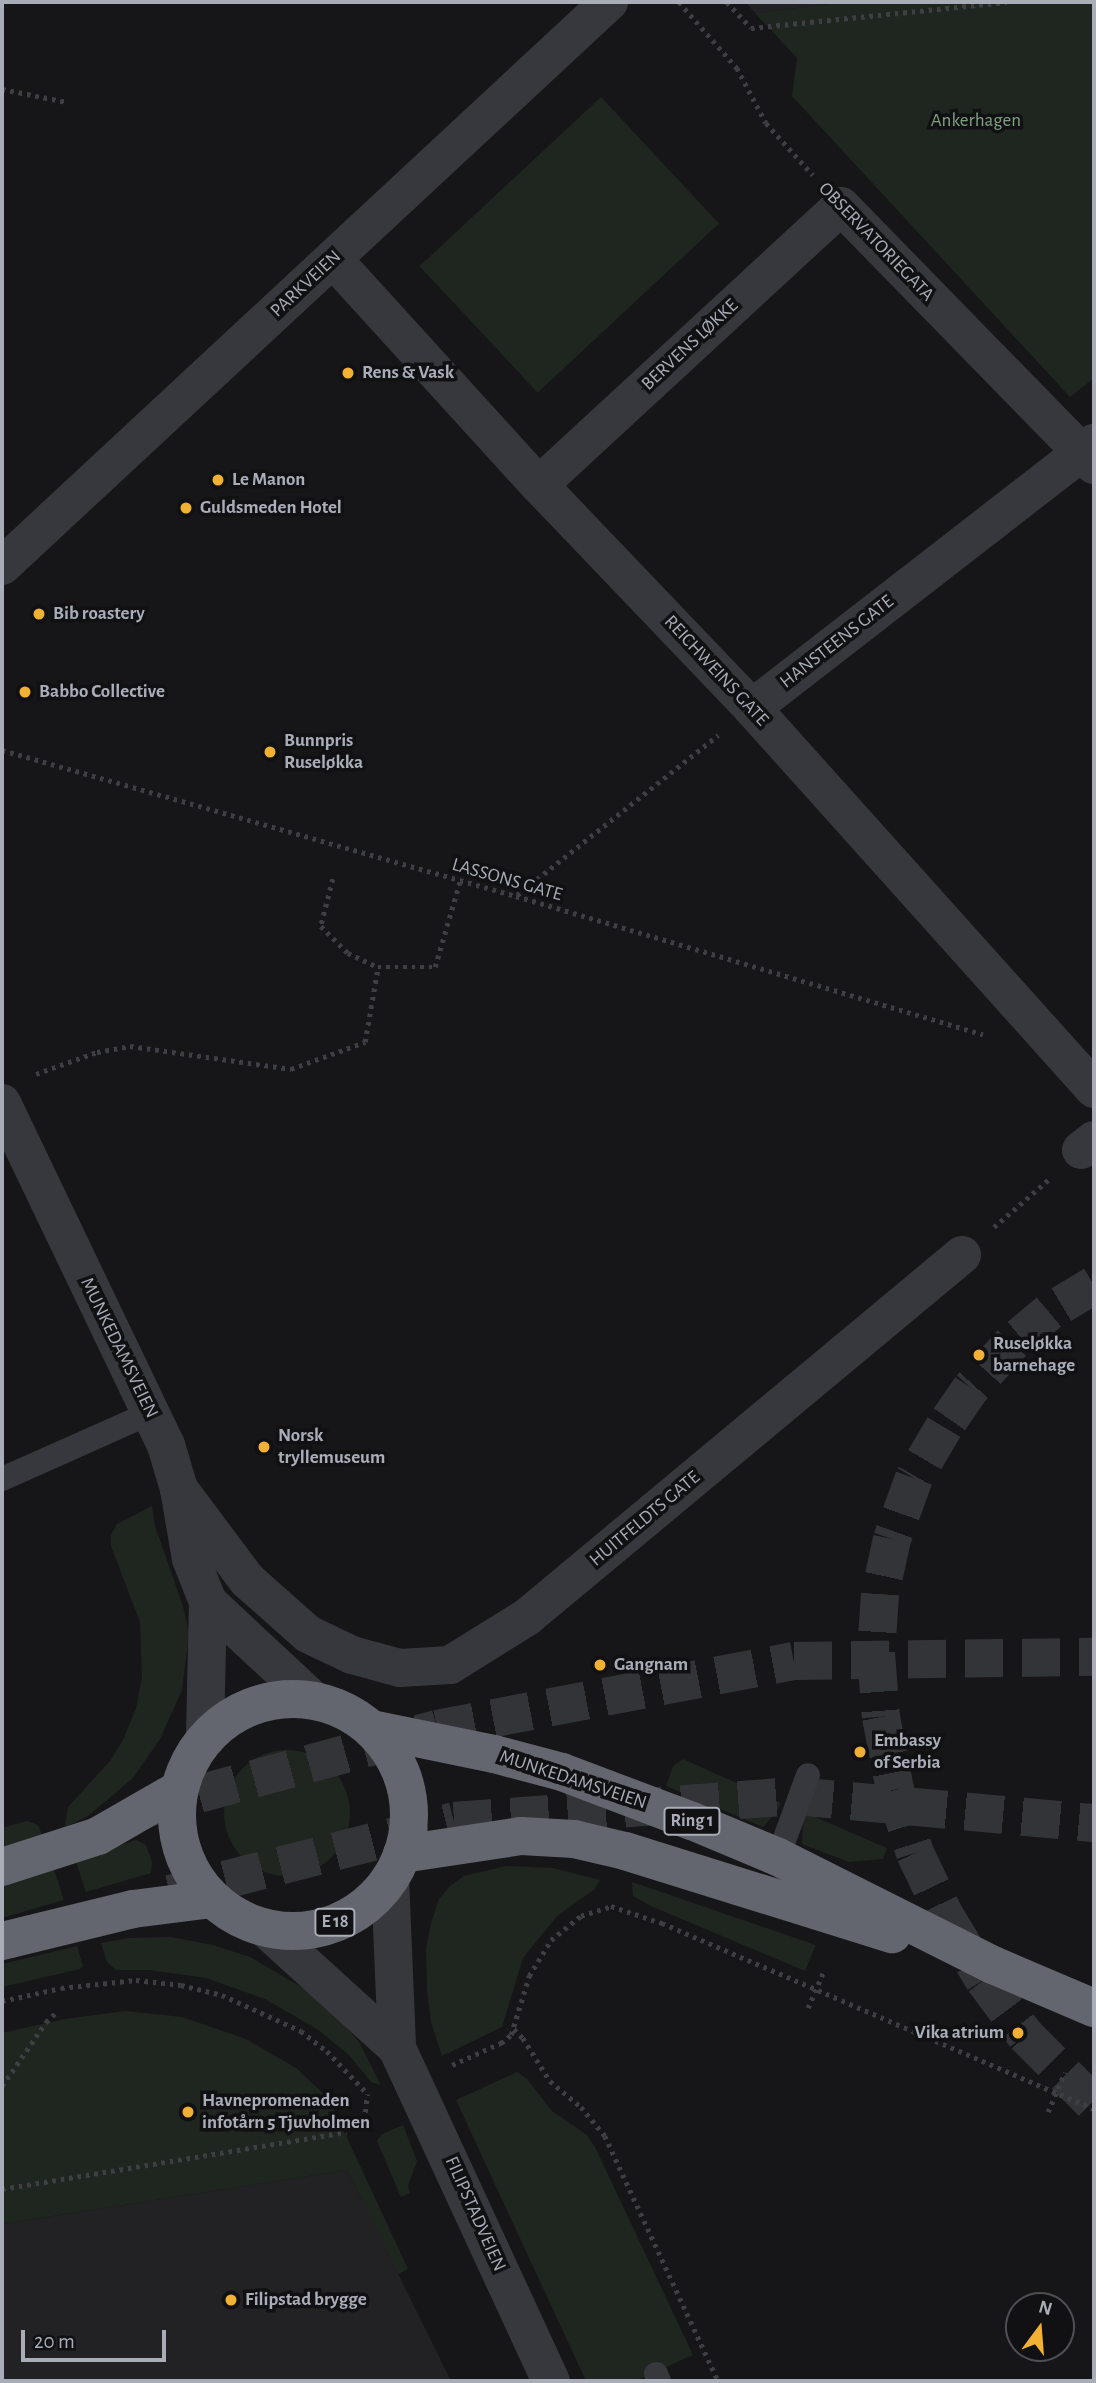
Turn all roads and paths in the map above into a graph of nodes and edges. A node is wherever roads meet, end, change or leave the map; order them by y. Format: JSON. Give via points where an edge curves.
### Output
{"nodes":[{"id":1,"x":609,"y":2,"type":"edge"},
{"id":2,"x":680,"y":2,"type":"edge"},
{"id":3,"x":727,"y":2,"type":"edge"},
{"id":4,"x":1007,"y":2,"type":"edge"},
{"id":5,"x":2,"y":89,"type":"edge"},
{"id":6,"x":67,"y":102,"type":"dead end"},
{"id":7,"x":841,"y":206,"type":"junction"},
{"id":8,"x":333,"y":259,"type":"junction"},
{"id":9,"x":1090,"y":454,"type":"edge"},
{"id":10,"x":539,"y":485,"type":"junction"},
{"id":11,"x":2,"y":566,"type":"edge"},
{"id":12,"x":752,"y":708,"type":"junction"},
{"id":13,"x":2,"y":750,"type":"edge"},
{"id":14,"x":333,"y":879,"type":"dead end"},
{"id":15,"x":460,"y":881,"type":"junction"},
{"id":16,"x":516,"y":896,"type":"junction"},
{"id":17,"x":378,"y":967,"type":"junction"},
{"id":18,"x":991,"y":1036,"type":"dead end"},
{"id":19,"x":32,"y":1075,"type":"dead end"},
{"id":20,"x":1094,"y":1089,"type":"edge"},
{"id":21,"x":2,"y":1106,"type":"edge"},
{"id":22,"x":1088,"y":1145,"type":"edge"},
{"id":23,"x":961,"y":1255,"type":"joint"},
{"id":24,"x":150,"y":1413,"type":"junction"},
{"id":25,"x":2,"y":1479,"type":"edge"},
{"id":26,"x":179,"y":1489,"type":"junction"},
{"id":27,"x":208,"y":1602,"type":"junction"},
{"id":28,"x":313,"y":1700,"type":"junction"},
{"id":29,"x":372,"y":1729,"type":"junction"},
{"id":30,"x":205,"y":1738,"type":"junction"},
{"id":31,"x":808,"y":1775,"type":"dead end"},
{"id":32,"x":178,"y":1790,"type":"junction"},
{"id":33,"x":778,"y":1857,"type":"junction"},
{"id":34,"x":396,"y":1866,"type":"junction"},
{"id":35,"x":2,"y":1867,"type":"edge"},
{"id":36,"x":212,"y":1899,"type":"junction"},
{"id":37,"x":265,"y":1928,"type":"junction"},
{"id":38,"x":2,"y":1941,"type":"edge"},
{"id":39,"x":993,"y":1965,"type":"junction"},
{"id":40,"x":823,"y":1972,"type":"dead end"},
{"id":41,"x":816,"y":1990,"type":"junction"},
{"id":42,"x":2,"y":2000,"type":"edge"},
{"id":43,"x":808,"y":2008,"type":"dead end"},
{"id":44,"x":1094,"y":2008,"type":"edge"},
{"id":45,"x":58,"y":2011,"type":"dead end"},
{"id":46,"x":514,"y":2029,"type":"junction"},
{"id":47,"x":397,"y":2048,"type":"junction"},
{"id":48,"x":445,"y":2068,"type":"dead end"},
{"id":49,"x":1065,"y":2072,"type":"dead end"},
{"id":50,"x":2,"y":2086,"type":"edge"},
{"id":51,"x":1056,"y":2092,"type":"junction"},
{"id":52,"x":367,"y":2094,"type":"junction"},
{"id":53,"x":377,"y":2096,"type":"dead end"},
{"id":54,"x":1094,"y":2109,"type":"edge"},
{"id":55,"x":1048,"y":2112,"type":"dead end"},
{"id":56,"x":363,"y":2129,"type":"dead end"},
{"id":57,"x":346,"y":2132,"type":"dead end"},
{"id":58,"x":2,"y":2189,"type":"edge"},
{"id":59,"x":551,"y":2381,"type":"edge"},
{"id":60,"x":719,"y":2381,"type":"edge"}],
"edges":[{"from":1,"to":8,"type":"street","name":"PARKVEIEN"},
{"from":2,"to":7,"type":"path","name":"OBSERVATORIEGATA","via":[[737,68],[766,123]]},
{"from":3,"to":4,"type":"path","via":[[751,28]]},
{"from":5,"to":6,"type":"path"},
{"from":7,"to":9,"type":"street","name":"OBSERVATORIEGATA"},
{"from":7,"to":10,"type":"street","name":"BERVENS LØKKE"},
{"from":8,"to":10,"type":"street","name":"REICHWEINS GATE"},
{"from":8,"to":11,"type":"street","name":"PARKVEIEN"},
{"from":9,"to":12,"type":"street","name":"HANSTEENS GATE"},
{"from":10,"to":12,"type":"street","name":"REICHWEINS GATE"},
{"from":12,"to":16,"type":"path"},
{"from":12,"to":20,"type":"street","name":"REICHWEINS GATE"},
{"from":13,"to":15,"type":"path","name":"LASSONS GATE"},
{"from":14,"to":17,"type":"path","via":[[321,926],[348,953]]},
{"from":15,"to":16,"type":"path","name":"LASSONS GATE"},
{"from":15,"to":17,"type":"path","via":[[435,967]]},
{"from":16,"to":18,"type":"path","name":"LASSONS GATE"},
{"from":17,"to":19,"type":"path","via":[[365,1042],[291,1069],[130,1046],[97,1052]]},
{"from":21,"to":24,"type":"street","name":"MUNKEDAMSVEIEN"},
{"from":22,"to":23,"type":"path"},
{"from":23,"to":26,"type":"street","name":"HUITFELDTS GATE","via":[[527,1617],[450,1665],[400,1668],[352,1655],[308,1634],[247,1580]]},
{"from":24,"to":25,"type":"lane"},
{"from":24,"to":26,"type":"street","name":"MUNKEDAMSVEIEN","via":[[166,1444]]},
{"from":26,"to":27,"type":"street","name":"MUNKEDAMSVEIEN","via":[[191,1559]]},
{"from":27,"to":28,"type":"street","name":"MUNKEDAMSVEIEN"},
{"from":27,"to":30,"type":"street","name":"MUNKEDAMSVEIEN"},
{"from":28,"to":29,"type":"highway","number":"E 18","via":[[345,1710]]},
{"from":28,"to":30,"type":"highway","number":"E 18","via":[[289,1698],[243,1709]]},
{"from":29,"to":33,"type":"highway","name":"MUNKEDAMSVEIEN","number":"Ring 1","via":[[562,1772]]},
{"from":29,"to":34,"type":"highway","number":"E 18","via":[[402,1774],[408,1801],[408,1828]]},
{"from":30,"to":32,"type":"highway","number":"E 18","via":[[188,1762]]},
{"from":31,"to":33,"type":"lane"},
{"from":32,"to":35,"type":"highway","via":[[98,1836]]},
{"from":32,"to":36,"type":"highway","number":"E 18","via":[[177,1830],[188,1867]]},
{"from":33,"to":39,"type":"highway","name":"MUNKEDAMSVEIEN","number":"Ring 1"},
{"from":34,"to":37,"type":"highway","number":"E 18","via":[[372,1900],[349,1917],[322,1928]]},
{"from":34,"to":39,"type":"highway","name":"MUNKEDAMSVEIEN","number":"Ring 1","via":[[520,1836],[574,1839]]},
{"from":34,"to":47,"type":"street","name":"FILIPSTADVEIEN"},
{"from":36,"to":37,"type":"highway","number":"E 18","via":[[236,1917]]},
{"from":36,"to":38,"type":"highway","via":[[133,1909]]},
{"from":37,"to":47,"type":"street","name":"FILIPSTADVEIEN"},
{"from":39,"to":44,"type":"highway","name":"MUNKEDAMSVEIEN","number":"Ring 1"},
{"from":40,"to":41,"type":"path"},
{"from":41,"to":43,"type":"path"},
{"from":41,"to":46,"type":"path","via":[[662,1923],[611,1906],[581,1916],[551,1940],[529,1976]]},
{"from":41,"to":51,"type":"path"},
{"from":42,"to":52,"type":"path","via":[[136,1980],[222,1995],[301,2031]]},
{"from":45,"to":50,"type":"path"},
{"from":46,"to":48,"type":"path","via":[[501,2043]]},
{"from":46,"to":60,"type":"path","via":[[550,2081],[581,2107],[605,2136]]},
{"from":47,"to":59,"type":"street","name":"FILIPSTADVEIEN"},
{"from":49,"to":51,"type":"path"},
{"from":51,"to":54,"type":"path"},
{"from":51,"to":55,"type":"path"},
{"from":52,"to":53,"type":"path"},
{"from":52,"to":56,"type":"path"},
{"from":57,"to":58,"type":"path"}]}
